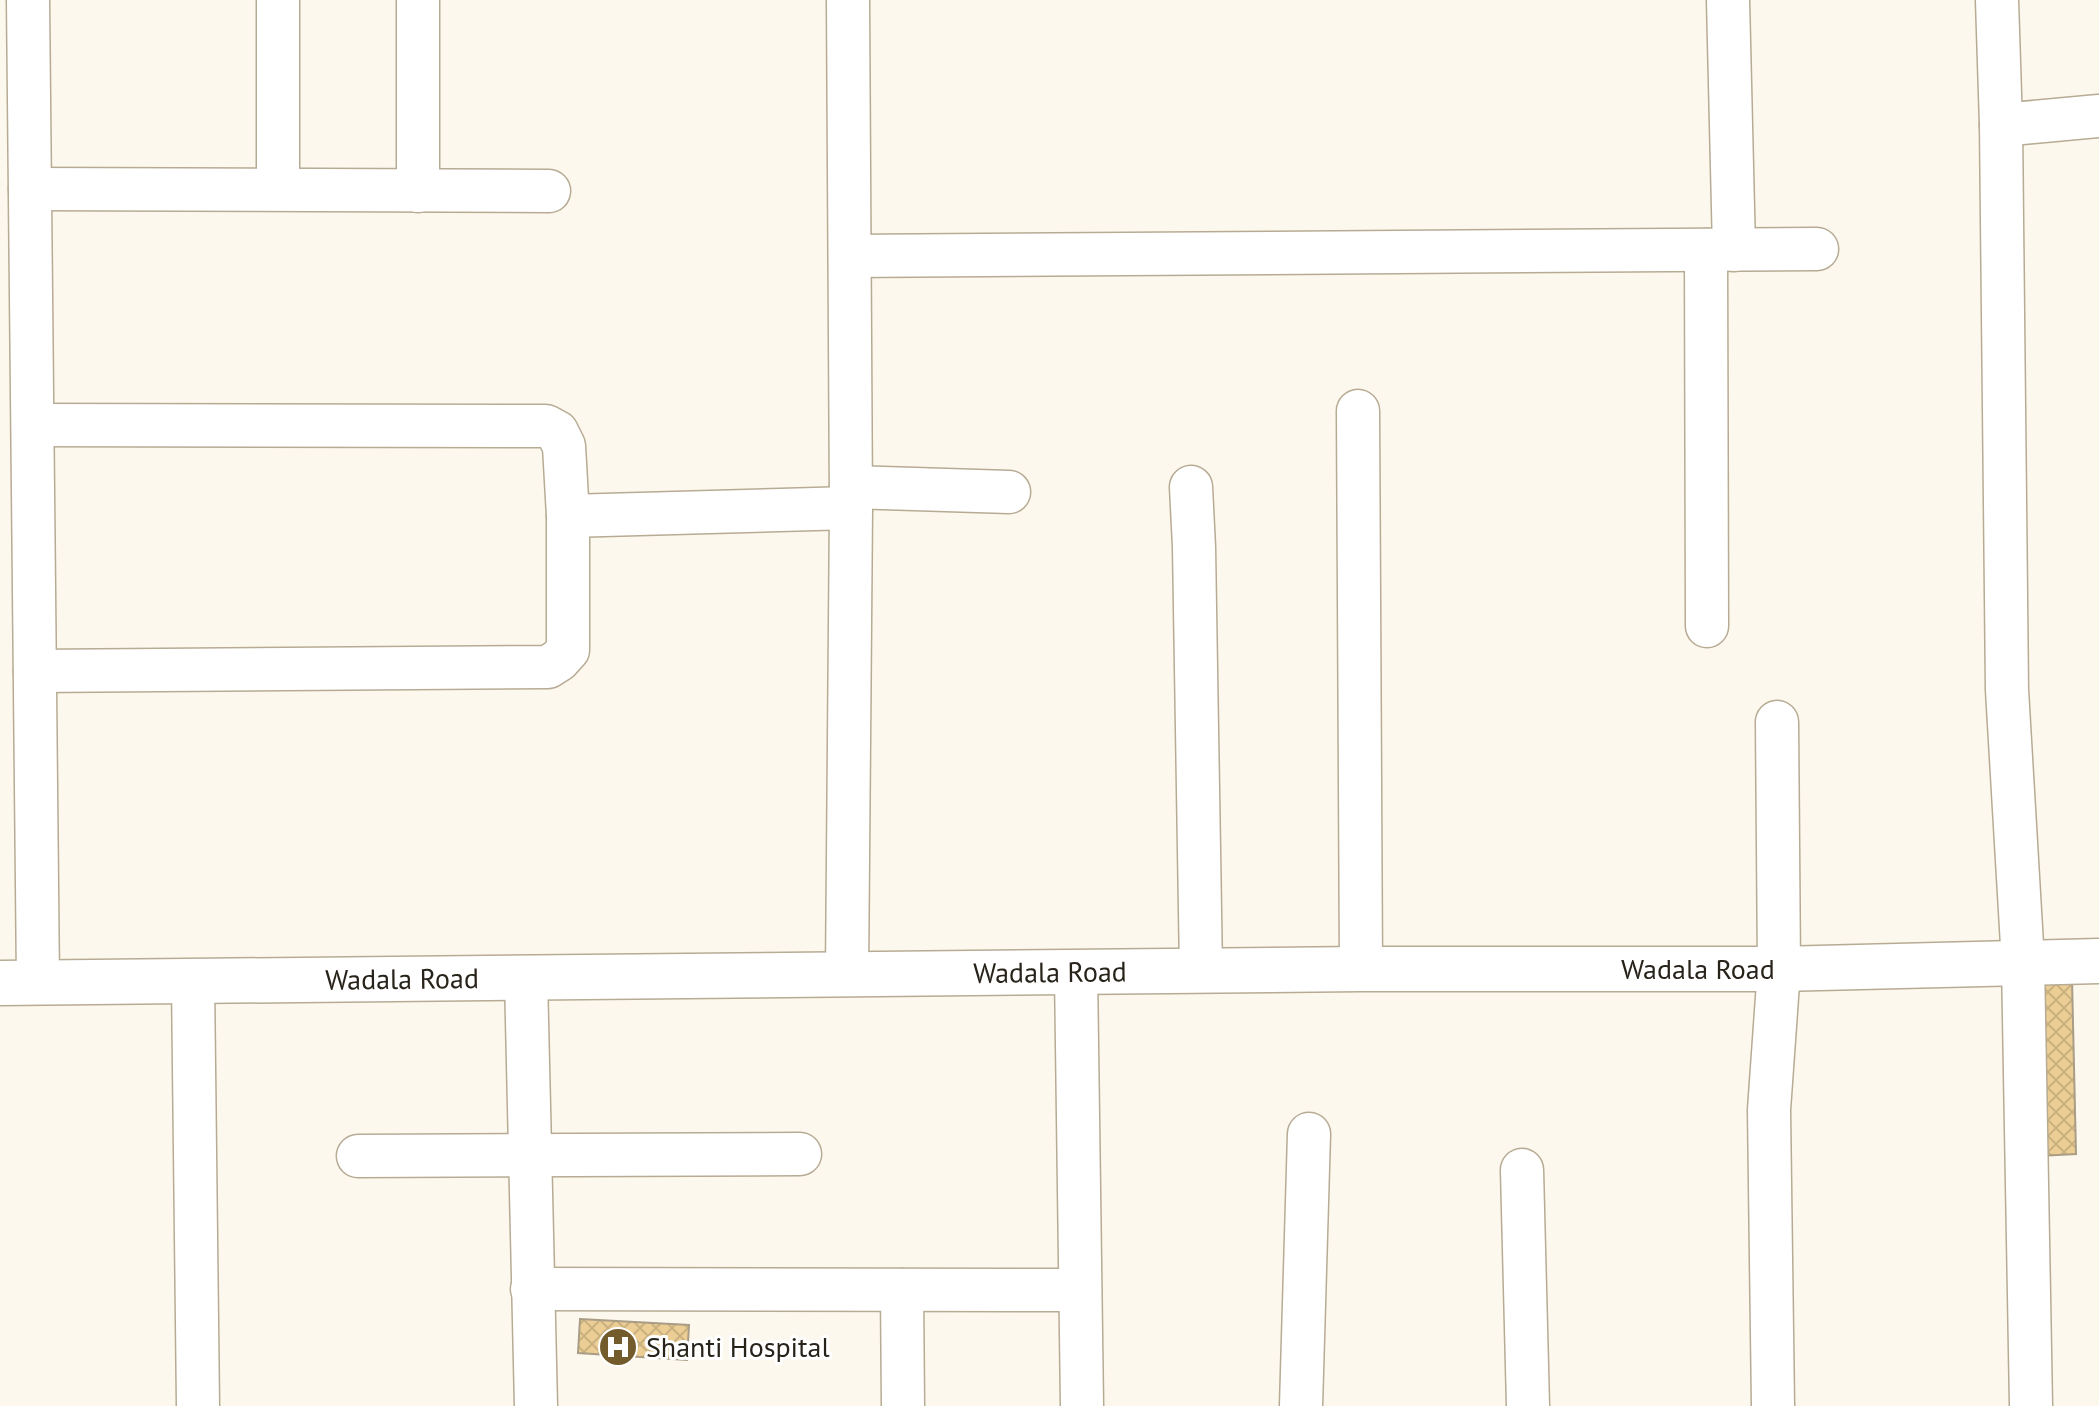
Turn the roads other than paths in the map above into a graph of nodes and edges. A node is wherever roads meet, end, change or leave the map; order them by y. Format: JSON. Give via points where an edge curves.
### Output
{"nodes":[{"id":1,"x":28,"y":0,"type":"edge"},
{"id":2,"x":278,"y":0,"type":"edge"},
{"id":3,"x":418,"y":0,"type":"edge"},
{"id":4,"x":848,"y":0,"type":"edge"},
{"id":5,"x":1728,"y":0,"type":"edge"},
{"id":6,"x":1997,"y":0,"type":"edge"},
{"id":7,"x":2099,"y":116,"type":"edge"},
{"id":8,"x":2001,"y":125,"type":"junction"},
{"id":9,"x":30,"y":189,"type":"junction"},
{"id":10,"x":278,"y":189,"type":"junction"},
{"id":11,"x":418,"y":191,"type":"junction"},
{"id":12,"x":549,"y":191,"type":"dead end"},
{"id":13,"x":1817,"y":249,"type":"dead end"},
{"id":14,"x":1720,"y":250,"type":"junction"},
{"id":15,"x":850,"y":256,"type":"junction"},
{"id":16,"x":1358,"y":411,"type":"dead end"},
{"id":17,"x":33,"y":425,"type":"junction"},
{"id":18,"x":1191,"y":487,"type":"dead end"},
{"id":19,"x":1009,"y":492,"type":"dead end"},
{"id":20,"x":851,"y":498,"type":"junction"},
{"id":21,"x":568,"y":516,"type":"junction"},
{"id":22,"x":17,"y":606,"type":"edge"},
{"id":23,"x":1707,"y":626,"type":"dead end"},
{"id":24,"x":35,"y":671,"type":"junction"},
{"id":25,"x":1777,"y":722,"type":"dead end"},
{"id":26,"x":2099,"y":961,"type":"edge"},
{"id":27,"x":2023,"y":962,"type":"junction"},
{"id":28,"x":1361,"y":969,"type":"junction"},
{"id":29,"x":1779,"y":969,"type":"junction"},
{"id":30,"x":1201,"y":971,"type":"junction"},
{"id":31,"x":1076,"y":972,"type":"junction"},
{"id":32,"x":847,"y":974,"type":"junction"},
{"id":33,"x":526,"y":978,"type":"junction"},
{"id":34,"x":193,"y":982,"type":"junction"},
{"id":35,"x":19,"y":983,"type":"edge"},
{"id":36,"x":1309,"y":1134,"type":"dead end"},
{"id":37,"x":800,"y":1154,"type":"dead end"},
{"id":38,"x":358,"y":1156,"type":"dead end"},
{"id":39,"x":529,"y":1157,"type":"junction"},
{"id":40,"x":1522,"y":1170,"type":"dead end"},
{"id":41,"x":532,"y":1289,"type":"junction"},
{"id":42,"x":902,"y":1290,"type":"junction"},
{"id":43,"x":1080,"y":1290,"type":"junction"},
{"id":44,"x":198,"y":1406,"type":"edge"},
{"id":45,"x":536,"y":1406,"type":"edge"},
{"id":46,"x":903,"y":1406,"type":"edge"},
{"id":47,"x":1082,"y":1406,"type":"edge"},
{"id":48,"x":1301,"y":1406,"type":"edge"},
{"id":49,"x":1528,"y":1406,"type":"edge"},
{"id":50,"x":1773,"y":1406,"type":"edge"},
{"id":51,"x":2031,"y":1406,"type":"edge"}],
"edges":[{"from":1,"to":9,"type":"street"},
{"from":2,"to":10,"type":"street"},
{"from":3,"to":11,"type":"street"},
{"from":4,"to":15,"type":"street"},
{"from":5,"to":14,"type":"street"},
{"from":6,"to":8,"type":"street"},
{"from":7,"to":8,"type":"street"},
{"from":8,"to":27,"type":"street","via":[[2007,690]]},
{"from":9,"to":10,"type":"street"},
{"from":9,"to":17,"type":"street"},
{"from":10,"to":11,"type":"street"},
{"from":11,"to":12,"type":"street"},
{"from":13,"to":14,"type":"street"},
{"from":14,"to":15,"type":"street"},
{"from":14,"to":23,"type":"street"},
{"from":15,"to":20,"type":"street"},
{"from":16,"to":28,"type":"street"},
{"from":17,"to":21,"type":"street","via":[[546,426],[557,432],[564,446]]},
{"from":17,"to":22,"type":"street"},
{"from":18,"to":30,"type":"street"},
{"from":19,"to":20,"type":"street"},
{"from":20,"to":21,"type":"street"},
{"from":20,"to":32,"type":"street"},
{"from":21,"to":24,"type":"street","via":[[568,650],[548,667]]},
{"from":22,"to":24,"type":"street"},
{"from":24,"to":35,"type":"street"},
{"from":25,"to":29,"type":"street"},
{"from":26,"to":27,"type":"street","name":"Wadala Road"},
{"from":27,"to":29,"type":"street","name":"Wadala Road"},
{"from":27,"to":51,"type":"street"},
{"from":28,"to":29,"type":"street","name":"Wadala Road"},
{"from":28,"to":30,"type":"street","name":"Wadala Road"},
{"from":29,"to":50,"type":"street","via":[[1769,1110]]},
{"from":30,"to":31,"type":"street","name":"Wadala Road"},
{"from":31,"to":32,"type":"street","name":"Wadala Road"},
{"from":31,"to":43,"type":"street"},
{"from":32,"to":33,"type":"street","name":"Wadala Road"},
{"from":33,"to":34,"type":"street","name":"Wadala Road"},
{"from":33,"to":39,"type":"street"},
{"from":34,"to":35,"type":"street","name":"Wadala Road"},
{"from":34,"to":44,"type":"street"},
{"from":36,"to":48,"type":"street"},
{"from":37,"to":39,"type":"street"},
{"from":38,"to":39,"type":"street"},
{"from":39,"to":41,"type":"street"},
{"from":40,"to":49,"type":"street"},
{"from":41,"to":42,"type":"street"},
{"from":41,"to":45,"type":"street"},
{"from":42,"to":43,"type":"street"},
{"from":42,"to":46,"type":"street"},
{"from":43,"to":47,"type":"street"}]}
